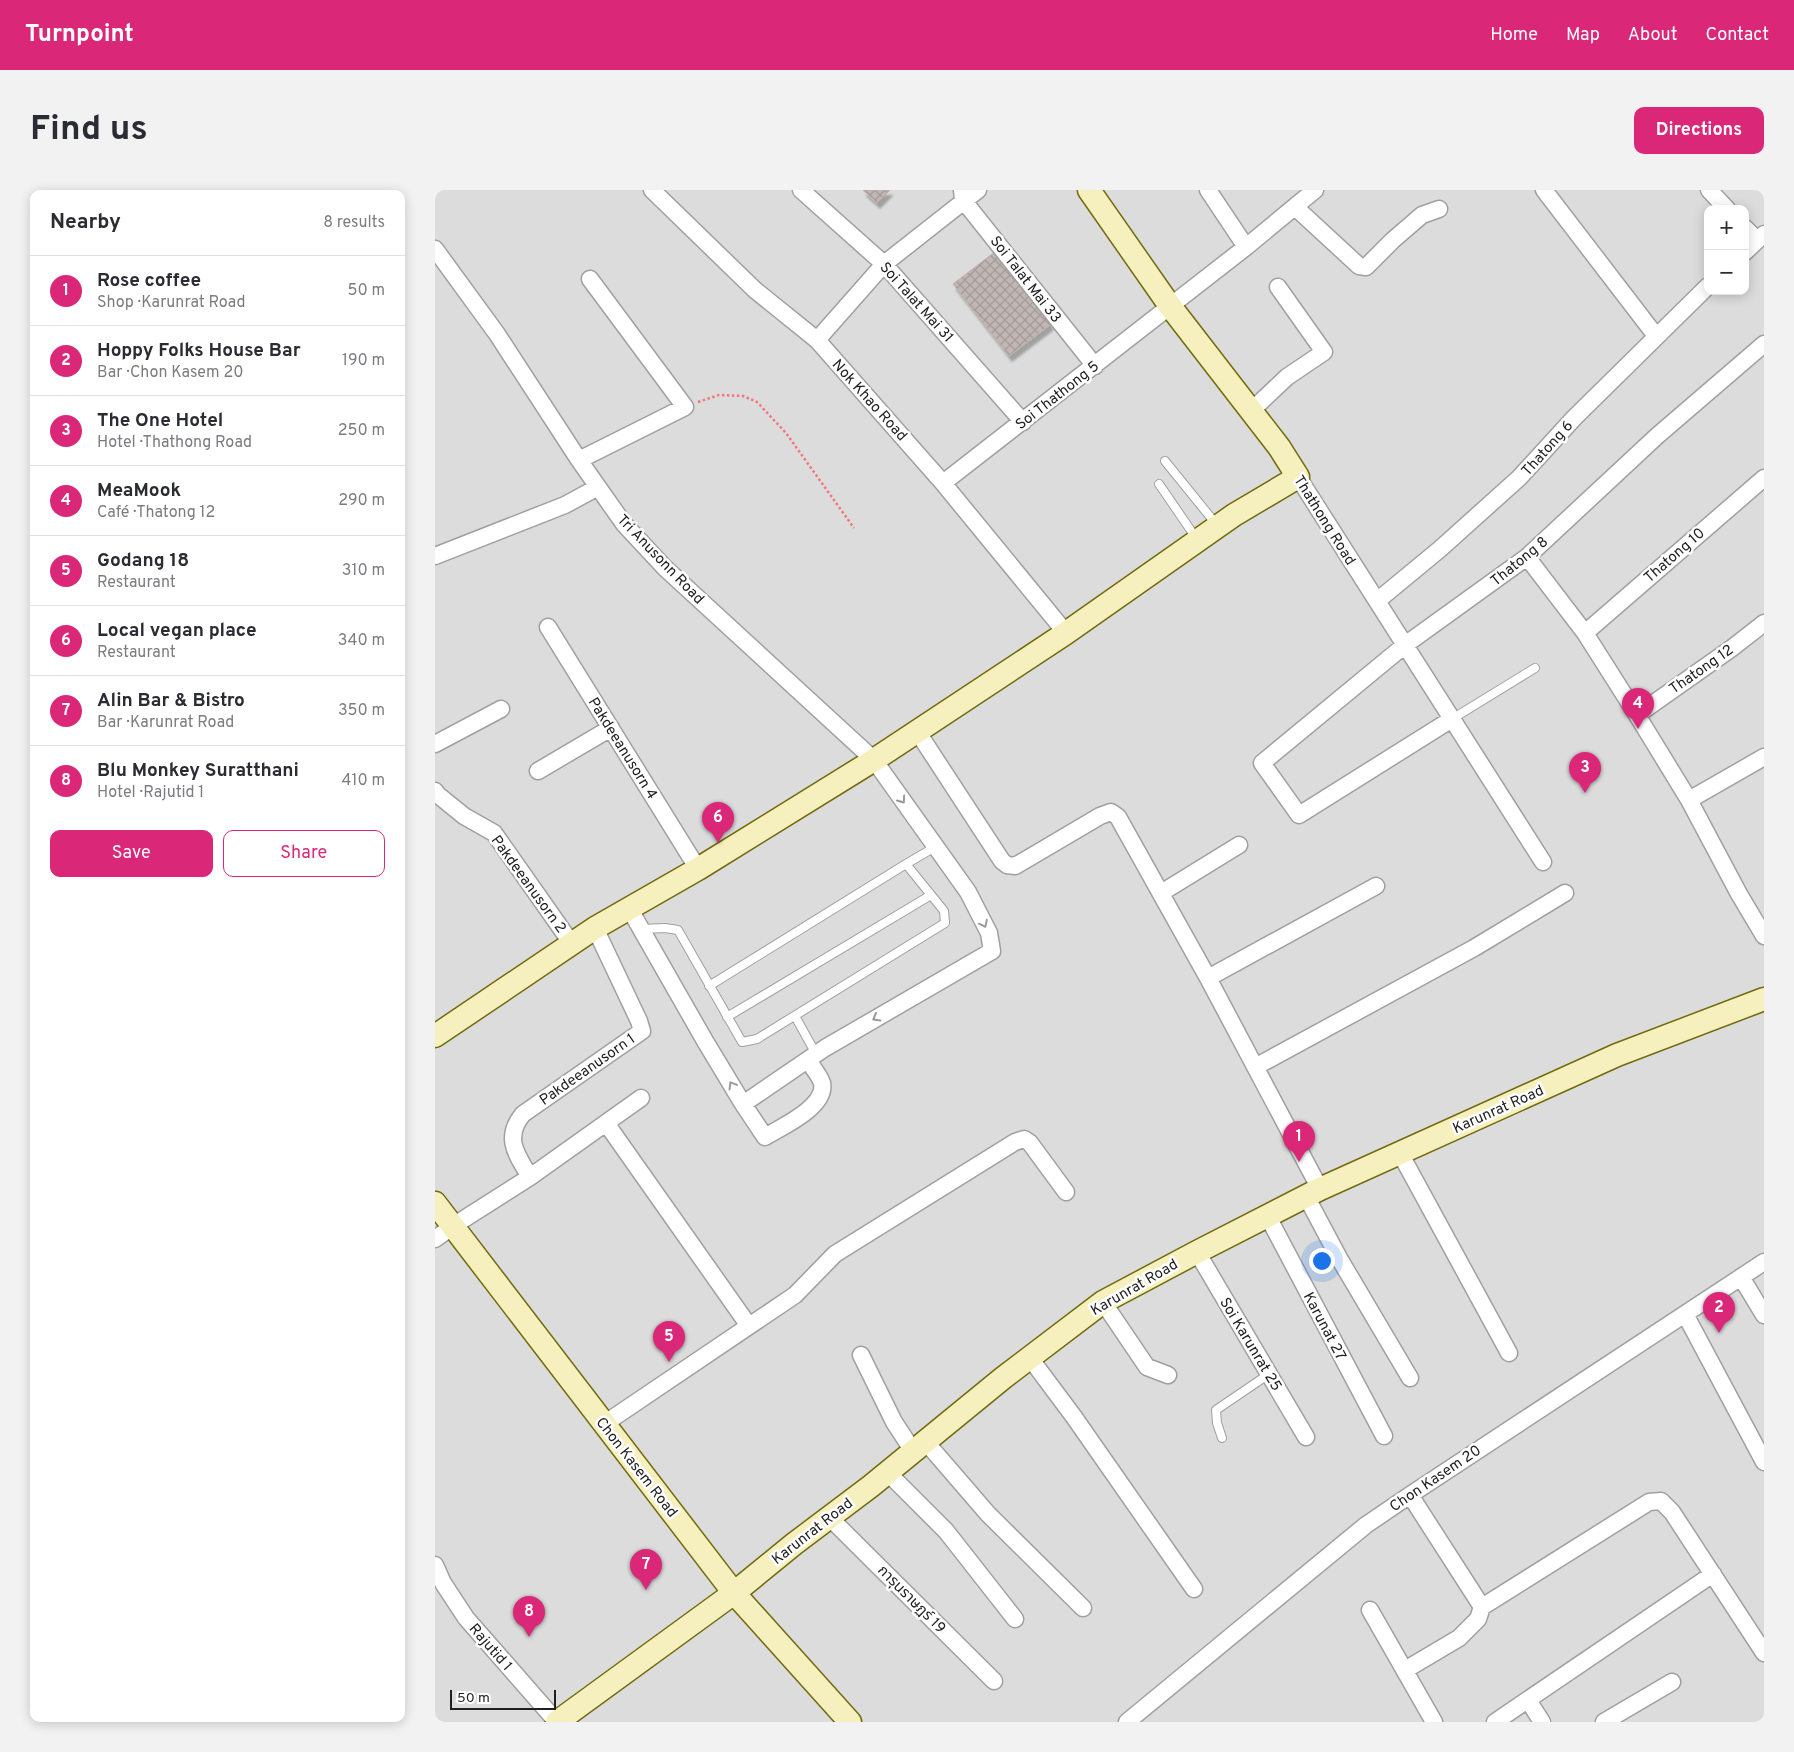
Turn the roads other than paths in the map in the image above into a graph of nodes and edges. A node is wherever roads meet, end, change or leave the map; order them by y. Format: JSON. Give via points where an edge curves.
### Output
{"nodes":[{"id":1,"x":652,"y":190,"type":"edge"},
{"id":2,"x":801,"y":190,"type":"edge"},
{"id":3,"x":978,"y":190,"type":"edge"},
{"id":4,"x":1089,"y":190,"type":"edge"},
{"id":5,"x":1208,"y":190,"type":"edge"},
{"id":6,"x":1315,"y":190,"type":"edge"},
{"id":7,"x":1544,"y":190,"type":"edge"},
{"id":8,"x":1709,"y":190,"type":"edge"},
{"id":9,"x":963,"y":195,"type":"edge"},
{"id":10,"x":1723,"y":205,"type":"edge"},
{"id":11,"x":1295,"y":207,"type":"junction"},
{"id":12,"x":1439,"y":209,"type":"dead end"},
{"id":13,"x":1749,"y":230,"type":"edge"},
{"id":14,"x":1761,"y":237,"type":"edge"},
{"id":15,"x":1246,"y":247,"type":"junction"},
{"id":16,"x":435,"y":250,"type":"edge"},
{"id":17,"x":1747,"y":250,"type":"edge"},
{"id":18,"x":884,"y":264,"type":"junction"},
{"id":19,"x":590,"y":279,"type":"dead end"},
{"id":20,"x":1278,"y":287,"type":"dead end"},
{"id":21,"x":1704,"y":290,"type":"edge"},
{"id":22,"x":1170,"y":306,"type":"junction"},
{"id":23,"x":1656,"y":336,"type":"junction"},
{"id":24,"x":817,"y":340,"type":"junction"},
{"id":25,"x":1764,"y":344,"type":"edge"},
{"id":26,"x":1095,"y":366,"type":"junction"},
{"id":27,"x":1251,"y":411,"type":"junction"},
{"id":28,"x":1023,"y":422,"type":"junction"},
{"id":29,"x":579,"y":460,"type":"junction"},
{"id":30,"x":1165,"y":461,"type":"dead end"},
{"id":31,"x":1298,"y":477,"type":"junction"},
{"id":32,"x":1764,"y":478,"type":"edge"},
{"id":33,"x":943,"y":483,"type":"junction"},
{"id":34,"x":1159,"y":484,"type":"dead end"},
{"id":35,"x":598,"y":487,"type":"junction"},
{"id":36,"x":1218,"y":526,"type":"junction"},
{"id":37,"x":1198,"y":540,"type":"junction"},
{"id":38,"x":435,"y":556,"type":"edge"},
{"id":39,"x":1527,"y":557,"type":"junction"},
{"id":40,"x":1377,"y":602,"type":"junction"},
{"id":41,"x":1764,"y":623,"type":"edge"},
{"id":42,"x":548,"y":627,"type":"dead end"},
{"id":43,"x":1066,"y":632,"type":"junction"},
{"id":44,"x":1585,"y":633,"type":"junction"},
{"id":45,"x":1405,"y":646,"type":"junction"},
{"id":46,"x":1535,"y":668,"type":"dead end"},
{"id":47,"x":501,"y":709,"type":"dead end"},
{"id":48,"x":1637,"y":715,"type":"junction"},
{"id":49,"x":1452,"y":719,"type":"junction"},
{"id":50,"x":611,"y":728,"type":"junction"},
{"id":51,"x":917,"y":731,"type":"junction"},
{"id":52,"x":435,"y":744,"type":"edge"},
{"id":53,"x":1764,"y":757,"type":"edge"},
{"id":54,"x":874,"y":760,"type":"junction"},
{"id":55,"x":538,"y":771,"type":"dead end"},
{"id":56,"x":435,"y":791,"type":"edge"},
{"id":57,"x":1689,"y":800,"type":"junction"},
{"id":58,"x":1239,"y":845,"type":"dead end"},
{"id":59,"x":935,"y":847,"type":"junction"},
{"id":60,"x":1543,"y":862,"type":"dead end"},
{"id":61,"x":906,"y":864,"type":"junction"},
{"id":62,"x":698,"y":869,"type":"junction"},
{"id":63,"x":1376,"y":886,"type":"dead end"},
{"id":64,"x":1161,"y":893,"type":"junction"},
{"id":65,"x":1565,"y":893,"type":"dead end"},
{"id":66,"x":931,"y":895,"type":"junction"},
{"id":67,"x":629,"y":908,"type":"junction"},
{"id":68,"x":595,"y":928,"type":"junction"},
{"id":69,"x":641,"y":929,"type":"junction"},
{"id":70,"x":1764,"y":936,"type":"edge"},
{"id":71,"x":572,"y":944,"type":"junction"},
{"id":72,"x":1207,"y":978,"type":"junction"},
{"id":73,"x":709,"y":986,"type":"junction"},
{"id":74,"x":1764,"y":999,"type":"edge"},
{"id":75,"x":795,"y":1016,"type":"junction"},
{"id":76,"x":727,"y":1017,"type":"junction"},
{"id":77,"x":435,"y":1036,"type":"edge"},
{"id":78,"x":812,"y":1057,"type":"junction"},
{"id":79,"x":1255,"y":1067,"type":"junction"},
{"id":80,"x":641,"y":1098,"type":"dead end"},
{"id":81,"x":743,"y":1104,"type":"junction"},
{"id":82,"x":606,"y":1123,"type":"junction"},
{"id":83,"x":1400,"y":1153,"type":"junction"},
{"id":84,"x":530,"y":1177,"type":"junction"},
{"id":85,"x":1066,"y":1192,"type":"dead end"},
{"id":86,"x":1313,"y":1192,"type":"junction"},
{"id":87,"x":435,"y":1203,"type":"edge"},
{"id":88,"x":1267,"y":1216,"type":"junction"},
{"id":89,"x":453,"y":1226,"type":"junction"},
{"id":90,"x":435,"y":1239,"type":"edge"},
{"id":91,"x":1197,"y":1252,"type":"junction"},
{"id":92,"x":1764,"y":1262,"type":"edge"},
{"id":93,"x":1741,"y":1277,"type":"junction"},
{"id":94,"x":1103,"y":1302,"type":"junction"},
{"id":95,"x":1685,"y":1314,"type":"junction"},
{"id":96,"x":1764,"y":1315,"type":"edge"},
{"id":97,"x":749,"y":1326,"type":"junction"},
{"id":98,"x":1509,"y":1353,"type":"dead end"},
{"id":99,"x":861,"y":1355,"type":"dead end"},
{"id":100,"x":1030,"y":1358,"type":"junction"},
{"id":101,"x":1269,"y":1374,"type":"junction"},
{"id":102,"x":1167,"y":1376,"type":"dead end"},
{"id":103,"x":1409,"y":1378,"type":"dead end"},
{"id":104,"x":604,"y":1424,"type":"junction"},
{"id":105,"x":1384,"y":1436,"type":"dead end"},
{"id":106,"x":1306,"y":1437,"type":"dead end"},
{"id":107,"x":1223,"y":1438,"type":"dead end"},
{"id":108,"x":919,"y":1446,"type":"junction"},
{"id":109,"x":1764,"y":1462,"type":"edge"},
{"id":110,"x":887,"y":1472,"type":"junction"},
{"id":111,"x":1410,"y":1494,"type":"junction"},
{"id":112,"x":829,"y":1517,"type":"junction"},
{"id":113,"x":435,"y":1565,"type":"edge"},
{"id":114,"x":1713,"y":1574,"type":"junction"},
{"id":115,"x":1194,"y":1589,"type":"dead end"},
{"id":116,"x":734,"y":1593,"type":"junction"},
{"id":117,"x":1483,"y":1607,"type":"junction"},
{"id":118,"x":1083,"y":1608,"type":"dead end"},
{"id":119,"x":1371,"y":1610,"type":"dead end"},
{"id":120,"x":1015,"y":1619,"type":"dead end"},
{"id":121,"x":1764,"y":1653,"type":"edge"},
{"id":122,"x":1405,"y":1670,"type":"junction"},
{"id":123,"x":994,"y":1681,"type":"dead end"},
{"id":124,"x":1672,"y":1682,"type":"dead end"},
{"id":125,"x":1528,"y":1700,"type":"junction"},
{"id":126,"x":557,"y":1722,"type":"edge"},
{"id":127,"x":850,"y":1722,"type":"edge"},
{"id":128,"x":1127,"y":1722,"type":"edge"},
{"id":129,"x":1434,"y":1722,"type":"edge"},
{"id":130,"x":1495,"y":1722,"type":"edge"},
{"id":131,"x":1542,"y":1722,"type":"edge"},
{"id":132,"x":1604,"y":1722,"type":"edge"}],
"edges":[{"from":1,"to":24,"type":"street","name":"Nok Khao Road","via":[[755,290]]},
{"from":2,"to":18,"type":"street","name":"Soi Talat Mai 31"},
{"from":3,"to":9,"type":"street"},
{"from":4,"to":22,"type":"street","name":"Thathong Road"},
{"from":5,"to":15,"type":"street"},
{"from":6,"to":11,"type":"street","name":"Soi Thathong 5"},
{"from":7,"to":23,"type":"street"},
{"from":8,"to":10,"type":"street"},
{"from":9,"to":18,"type":"street"},
{"from":9,"to":26,"type":"street","name":"Soi Talat Mai 33"},
{"from":11,"to":12,"type":"street","via":[[1359,266],[1366,267],[1422,215]]},
{"from":11,"to":15,"type":"street","name":"Soi Thathong 5"},
{"from":13,"to":14,"type":"street"},
{"from":14,"to":17,"type":"street"},
{"from":15,"to":22,"type":"street","name":"Soi Thathong 5"},
{"from":16,"to":29,"type":"street","name":"Tri Anusonn Road","via":[[497,334]]},
{"from":18,"to":24,"type":"street"},
{"from":18,"to":28,"type":"street","name":"Soi Talat Mai 31"},
{"from":19,"to":29,"type":"street","via":[[685,407]]},
{"from":20,"to":27,"type":"street","via":[[1324,352],[1287,377]]},
{"from":21,"to":23,"type":"street","name":"Thatong 6"},
{"from":22,"to":26,"type":"street","name":"Soi Thathong 5"},
{"from":22,"to":27,"type":"street","name":"Thathong Road"},
{"from":23,"to":40,"type":"street","name":"Thatong 6","via":[[1519,478]]},
{"from":24,"to":33,"type":"street","name":"Nok Khao Road"},
{"from":25,"to":39,"type":"street","name":"Thatong 8","via":[[1657,436]]},
{"from":26,"to":28,"type":"street","name":"Soi Thathong 5"},
{"from":27,"to":31,"type":"street","name":"Thathong Road"},
{"from":28,"to":33,"type":"street","name":"Soi Thathong 5"},
{"from":29,"to":35,"type":"street","name":"Tri Anusonn Road"},
{"from":30,"to":36,"type":"lane"},
{"from":31,"to":36,"type":"street"},
{"from":31,"to":40,"type":"street","name":"Thathong Road"},
{"from":32,"to":44,"type":"street","name":"Thatong 10"},
{"from":33,"to":43,"type":"street","name":"Nok Khao Road"},
{"from":34,"to":37,"type":"lane"},
{"from":35,"to":38,"type":"street","via":[[565,506]]},
{"from":35,"to":54,"type":"street","name":"Tri Anusonn Road","via":[[623,524],[665,568]]},
{"from":36,"to":37,"type":"street"},
{"from":37,"to":43,"type":"street"},
{"from":39,"to":44,"type":"street"},
{"from":39,"to":45,"type":"street","name":"Thatong 8"},
{"from":40,"to":45,"type":"street","name":"Thathong Road"},
{"from":41,"to":48,"type":"street","name":"Thatong 12"},
{"from":42,"to":50,"type":"street","name":"Pakdeeanusorn 4"},
{"from":43,"to":51,"type":"street"},
{"from":44,"to":48,"type":"street"},
{"from":45,"to":49,"type":"street","name":"Thathong Road"},
{"from":45,"to":49,"type":"street","name":"Thatong 8","via":[[1262,763],[1299,815]]},
{"from":46,"to":49,"type":"lane"},
{"from":47,"to":52,"type":"street"},
{"from":48,"to":57,"type":"street"},
{"from":49,"to":60,"type":"street","name":"Thathong Road"},
{"from":50,"to":55,"type":"street"},
{"from":50,"to":62,"type":"street","name":"Pakdeeanusorn 4"},
{"from":51,"to":54,"type":"street"},
{"from":51,"to":64,"type":"street","via":[[1001,861],[1007,865],[1015,866],[1111,812],[1118,816]]},
{"from":53,"to":57,"type":"street"},
{"from":54,"to":59,"type":"street","name":"Tri Anusonn Road","one_way":true},
{"from":54,"to":62,"type":"street"},
{"from":56,"to":71,"type":"street","name":"Pakdeeanusorn 2","via":[[464,816],[493,833]]},
{"from":57,"to":70,"type":"street"},
{"from":58,"to":64,"type":"street"},
{"from":59,"to":61,"type":"lane"},
{"from":59,"to":78,"type":"street","name":"Tri Anusonn Road","one_way":true,"via":[[968,892],[989,933],[992,951]]},
{"from":61,"to":66,"type":"lane"},
{"from":61,"to":73,"type":"lane"},
{"from":62,"to":67,"type":"street"},
{"from":63,"to":72,"type":"street"},
{"from":64,"to":72,"type":"street"},
{"from":65,"to":79,"type":"street","via":[[1474,948]]},
{"from":66,"to":75,"type":"lane","via":[[944,911],[945,923]]},
{"from":66,"to":76,"type":"lane"},
{"from":67,"to":68,"type":"street"},
{"from":67,"to":69,"type":"street"},
{"from":68,"to":71,"type":"street"},
{"from":68,"to":84,"type":"street","name":"Pakdeeanusorn 1","via":[[641,1031],[515,1122],[513,1142],[516,1154]]},
{"from":69,"to":73,"type":"lane","via":[[677,930]]},
{"from":81,"to":69,"type":"street","one_way":true},
{"from":71,"to":77,"type":"street"},
{"from":72,"to":79,"type":"street"},
{"from":73,"to":76,"type":"lane"},
{"from":74,"to":83,"type":"street","name":"Karunrat Road","via":[[1617,1055]]},
{"from":75,"to":76,"type":"lane","via":[[757,1039],[742,1042]]},
{"from":75,"to":78,"type":"lane"},
{"from":78,"to":81,"type":"street"},
{"from":78,"to":81,"type":"street","via":[[823,1092],[816,1104],[805,1112],[765,1137]]},
{"from":79,"to":86,"type":"street"},
{"from":80,"to":82,"type":"street"},
{"from":82,"to":84,"type":"street"},
{"from":82,"to":97,"type":"street"},
{"from":83,"to":86,"type":"street","name":"Karunrat Road"},
{"from":83,"to":98,"type":"street"},
{"from":84,"to":89,"type":"street"},
{"from":85,"to":97,"type":"street","via":[[1030,1143],[1024,1139],[1015,1142],[835,1254],[795,1295]]},
{"from":86,"to":88,"type":"street","name":"Karunrat Road"},
{"from":86,"to":103,"type":"street","via":[[1339,1258]]},
{"from":87,"to":89,"type":"street","name":"Chon Kasem Road"},
{"from":88,"to":91,"type":"street","name":"Karunrat Road"},
{"from":88,"to":105,"type":"street","name":"Karunat 27"},
{"from":89,"to":90,"type":"street"},
{"from":89,"to":104,"type":"street","name":"Chon Kasem Road"},
{"from":91,"to":94,"type":"street","name":"Karunrat Road"},
{"from":91,"to":101,"type":"street","name":"Soi Karunrat 25"},
{"from":92,"to":93,"type":"street","name":"Chon Kasem 20"},
{"from":93,"to":95,"type":"street","name":"Chon Kasem 20"},
{"from":93,"to":96,"type":"street"},
{"from":94,"to":100,"type":"street","name":"Karunrat Road"},
{"from":94,"to":102,"type":"street","via":[[1147,1367]]},
{"from":95,"to":109,"type":"street"},
{"from":95,"to":111,"type":"street","name":"Chon Kasem 20"},
{"from":97,"to":104,"type":"street"},
{"from":99,"to":108,"type":"street","via":[[895,1422]]},
{"from":100,"to":108,"type":"street","name":"Karunrat Road"},
{"from":100,"to":115,"type":"street"},
{"from":101,"to":106,"type":"street","name":"Soi Karunrat 25"},
{"from":101,"to":107,"type":"lane","via":[[1216,1410]]},
{"from":104,"to":116,"type":"street","name":"Chon Kasem Road"},
{"from":108,"to":110,"type":"street","name":"Karunrat Road"},
{"from":108,"to":118,"type":"street"},
{"from":110,"to":112,"type":"street","name":"Karunrat Road"},
{"from":110,"to":120,"type":"street","via":[[946,1531]]},
{"from":111,"to":117,"type":"street"},
{"from":111,"to":128,"type":"street","name":"Chon Kasem 20","via":[[1366,1525]]},
{"from":112,"to":116,"type":"street","name":"Karunrat Road"},
{"from":112,"to":123,"type":"street","name":"การุนราษฏร์ 19"},
{"from":113,"to":126,"type":"street","name":"Rajutid 1","via":[[466,1618]]},
{"from":114,"to":117,"type":"street","via":[[1672,1512],[1661,1501],[1649,1502]]},
{"from":114,"to":121,"type":"street"},
{"from":114,"to":125,"type":"street"},
{"from":116,"to":126,"type":"street","name":"Karunrat Road"},
{"from":116,"to":127,"type":"street","name":"Chon Kasem Road"},
{"from":117,"to":122,"type":"street","via":[[1478,1619],[1459,1638]]},
{"from":119,"to":122,"type":"street"},
{"from":122,"to":129,"type":"street"},
{"from":124,"to":132,"type":"street"},
{"from":125,"to":130,"type":"street"},
{"from":125,"to":131,"type":"street"}]}
